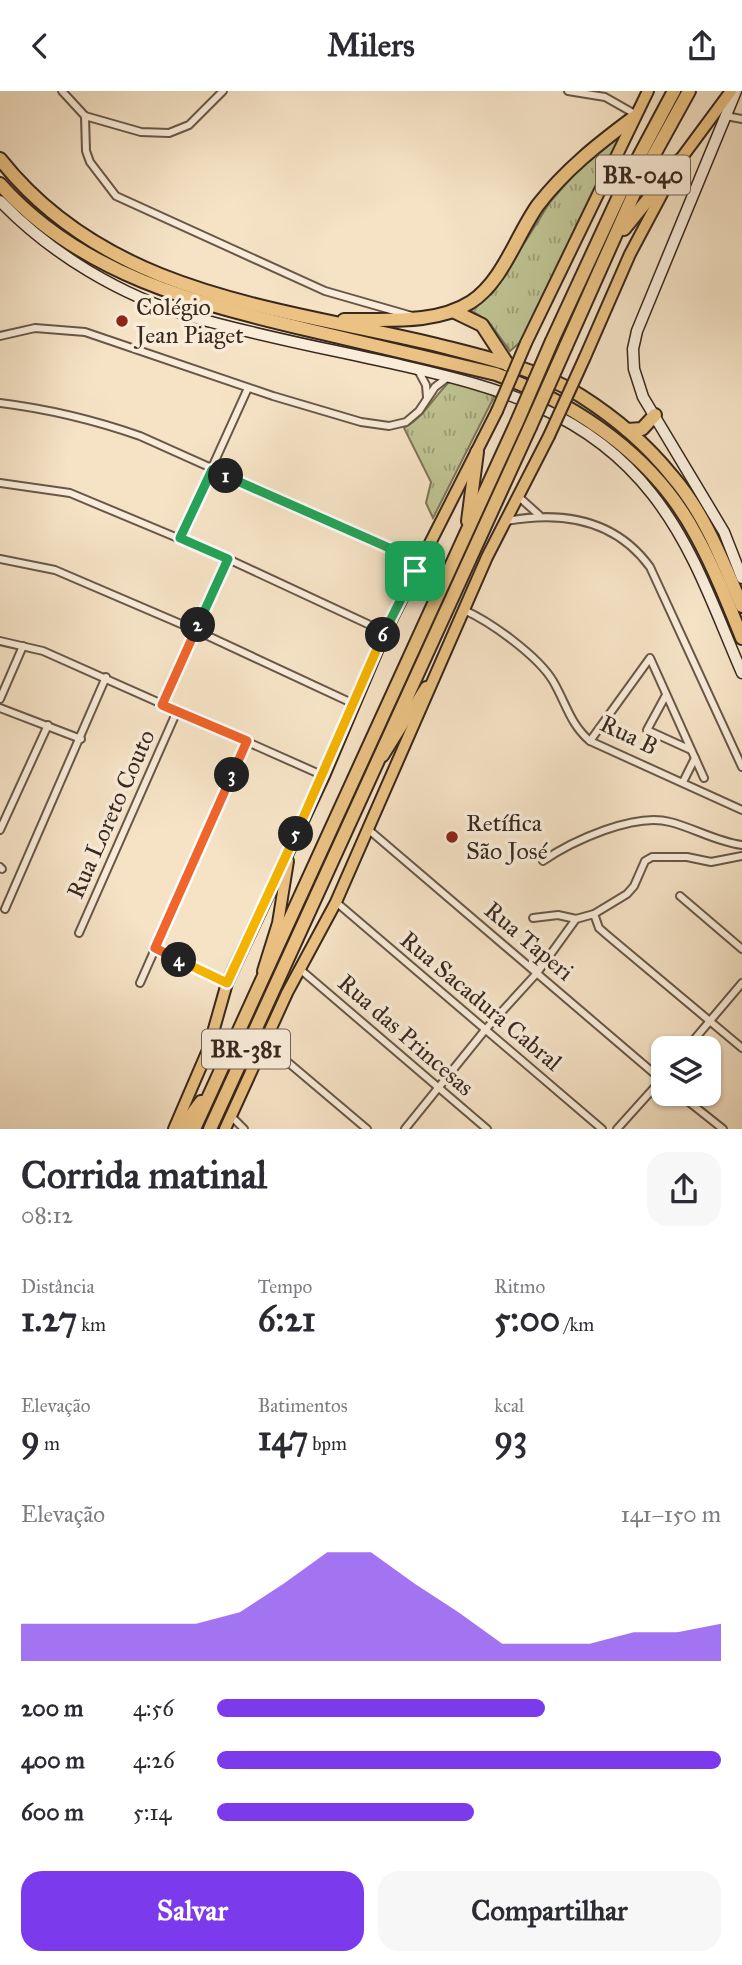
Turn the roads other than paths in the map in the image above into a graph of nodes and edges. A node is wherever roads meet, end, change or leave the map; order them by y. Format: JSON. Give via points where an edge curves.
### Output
{"nodes":[{"id":1,"x":62,"y":91,"type":"edge"},
{"id":2,"x":223,"y":91,"type":"edge"},
{"id":3,"x":568,"y":91,"type":"edge"},
{"id":4,"x":648,"y":91,"type":"edge"},
{"id":5,"x":674,"y":91,"type":"edge"},
{"id":6,"x":689,"y":91,"type":"edge"},
{"id":7,"x":731,"y":91,"type":"edge"},
{"id":8,"x":736,"y":91,"type":"edge"},
{"id":9,"x":605,"y":94,"type":"edge"},
{"id":10,"x":85,"y":115,"type":"junction"},
{"id":11,"x":634,"y":116,"type":"junction"},
{"id":12,"x":726,"y":116,"type":"junction"},
{"id":13,"x":742,"y":119,"type":"edge"},
{"id":14,"x":0,"y":152,"type":"edge"},
{"id":15,"x":680,"y":160,"type":"junction"},
{"id":16,"x":3,"y":163,"type":"edge"},
{"id":17,"x":0,"y":184,"type":"edge"},
{"id":18,"x":0,"y":201,"type":"edge"},
{"id":19,"x":603,"y":262,"type":"junction"},
{"id":20,"x":453,"y":311,"type":"junction"},
{"id":21,"x":420,"y":318,"type":"junction"},
{"id":22,"x":325,"y":321,"type":"junction"},
{"id":23,"x":0,"y":337,"type":"edge"},
{"id":24,"x":508,"y":366,"type":"junction"},
{"id":25,"x":414,"y":369,"type":"junction"},
{"id":26,"x":450,"y":376,"type":"junction"},
{"id":27,"x":248,"y":388,"type":"junction"},
{"id":28,"x":427,"y":399,"type":"junction"},
{"id":29,"x":0,"y":404,"type":"edge"},
{"id":30,"x":655,"y":415,"type":"junction"},
{"id":31,"x":627,"y":430,"type":"junction"},
{"id":32,"x":477,"y":452,"type":"junction"},
{"id":33,"x":212,"y":470,"type":"junction"},
{"id":34,"x":0,"y":483,"type":"edge"},
{"id":35,"x":519,"y":497,"type":"junction"},
{"id":36,"x":540,"y":515,"type":"junction"},
{"id":37,"x":506,"y":521,"type":"junction"},
{"id":38,"x":466,"y":537,"type":"junction"},
{"id":39,"x":180,"y":538,"type":"junction"},
{"id":40,"x":0,"y":559,"type":"edge"},
{"id":41,"x":228,"y":559,"type":"junction"},
{"id":42,"x":415,"y":571,"type":"junction"},
{"id":43,"x":742,"y":578,"type":"edge"},
{"id":44,"x":742,"y":605,"type":"edge"},
{"id":45,"x":464,"y":610,"type":"junction"},
{"id":46,"x":195,"y":631,"type":"junction"},
{"id":47,"x":385,"y":632,"type":"junction"},
{"id":48,"x":742,"y":638,"type":"edge"},
{"id":49,"x":0,"y":641,"type":"edge"},
{"id":50,"x":23,"y":646,"type":"junction"},
{"id":51,"x":742,"y":673,"type":"edge"},
{"id":52,"x":435,"y":674,"type":"junction"},
{"id":53,"x":106,"y":677,"type":"junction"},
{"id":54,"x":666,"y":695,"type":"junction"},
{"id":55,"x":0,"y":699,"type":"edge"},
{"id":56,"x":354,"y":704,"type":"junction"},
{"id":57,"x":162,"y":705,"type":"junction"},
{"id":58,"x":0,"y":708,"type":"edge"},
{"id":59,"x":177,"y":711,"type":"junction"},
{"id":60,"x":47,"y":725,"type":"junction"},
{"id":61,"x":80,"y":739,"type":"junction"},
{"id":62,"x":247,"y":741,"type":"junction"},
{"id":63,"x":590,"y":741,"type":"junction"},
{"id":64,"x":691,"y":750,"type":"junction"},
{"id":65,"x":695,"y":758,"type":"junction"},
{"id":66,"x":364,"y":767,"type":"junction"},
{"id":67,"x":742,"y":767,"type":"edge"},
{"id":68,"x":324,"y":776,"type":"junction"},
{"id":69,"x":704,"y":778,"type":"dead end"},
{"id":70,"x":683,"y":782,"type":"junction"},
{"id":71,"x":742,"y":810,"type":"edge"},
{"id":72,"x":0,"y":830,"type":"edge"},
{"id":73,"x":369,"y":830,"type":"junction"},
{"id":74,"x":292,"y":844,"type":"junction"},
{"id":75,"x":742,"y":845,"type":"edge"},
{"id":76,"x":742,"y":856,"type":"edge"},
{"id":77,"x":543,"y":861,"type":"dead end"},
{"id":78,"x":680,"y":896,"type":"dead end"},
{"id":79,"x":336,"y":902,"type":"junction"},
{"id":80,"x":5,"y":909,"type":"dead end"},
{"id":81,"x":594,"y":914,"type":"junction"},
{"id":82,"x":533,"y":918,"type":"dead end"},
{"id":83,"x":576,"y":919,"type":"junction"},
{"id":84,"x":79,"y":933,"type":"dead end"},
{"id":85,"x":155,"y":948,"type":"junction"},
{"id":86,"x":742,"y":949,"type":"edge"},
{"id":87,"x":301,"y":969,"type":"junction"},
{"id":88,"x":282,"y":970,"type":"joint"},
{"id":89,"x":537,"y":973,"type":"junction"},
{"id":90,"x":140,"y":983,"type":"dead end"},
{"id":91,"x":227,"y":983,"type":"junction"},
{"id":92,"x":742,"y":983,"type":"edge"},
{"id":93,"x":261,"y":985,"type":"junction"},
{"id":94,"x":710,"y":1021,"type":"junction"},
{"id":95,"x":485,"y":1030,"type":"junction"},
{"id":96,"x":697,"y":1036,"type":"edge"},
{"id":97,"x":264,"y":1042,"type":"junction"},
{"id":98,"x":742,"y":1048,"type":"edge"},
{"id":99,"x":651,"y":1070,"type":"edge"},
{"id":100,"x":216,"y":1082,"type":"junction"},
{"id":101,"x":438,"y":1088,"type":"junction"},
{"id":102,"x":651,"y":1091,"type":"edge"},
{"id":103,"x":694,"y":1106,"type":"edge"},
{"id":104,"x":231,"y":1116,"type":"junction"},
{"id":105,"x":174,"y":1129,"type":"edge"},
{"id":106,"x":181,"y":1129,"type":"edge"},
{"id":107,"x":194,"y":1129,"type":"edge"},
{"id":108,"x":210,"y":1129,"type":"edge"},
{"id":109,"x":225,"y":1129,"type":"edge"},
{"id":110,"x":244,"y":1129,"type":"edge"},
{"id":111,"x":367,"y":1129,"type":"edge"},
{"id":112,"x":405,"y":1129,"type":"edge"},
{"id":113,"x":487,"y":1129,"type":"edge"},
{"id":114,"x":602,"y":1129,"type":"edge"},
{"id":115,"x":617,"y":1129,"type":"edge"},
{"id":116,"x":723,"y":1129,"type":"edge"}],
"edges":[{"from":1,"to":10,"type":"street"},
{"from":2,"to":10,"type":"street","via":[[189,125],[169,134],[141,132]]},
{"from":3,"to":9,"type":"street"},
{"from":4,"to":11,"type":"main road"},
{"from":5,"to":38,"type":"highway","number":"BR-040","bridge":true,"via":[[626,181]]},
{"from":6,"to":19,"type":"highway","number":"BR-040","via":[[640,180]]},
{"from":7,"to":15,"type":"main road"},
{"from":8,"to":12,"type":"main road"},
{"from":9,"to":11,"type":"street"},
{"from":10,"to":21,"type":"street","via":[[90,162],[116,196],[325,291]]},
{"from":11,"to":20,"type":"highway","via":[[562,178],[526,222],[489,285]]},
{"from":11,"to":32,"type":"main road","bridge":true},
{"from":12,"to":13,"type":"street"},
{"from":12,"to":30,"type":"main road","via":[[637,331],[634,369]]},
{"from":14,"to":16,"type":"main road"},
{"from":15,"to":19,"type":"highway"},
{"from":15,"to":35,"type":"main road","bridge":true,"via":[[630,254]]},
{"from":16,"to":22,"type":"highway","via":[[28,192],[80,236],[133,265],[196,290]]},
{"from":17,"to":48,"type":"highway","via":[[74,246],[128,277],[198,303],[496,375],[575,409],[619,442],[661,484],[696,533]]},
{"from":18,"to":25,"type":"main road","via":[[66,258],[191,317]]},
{"from":19,"to":66,"type":"highway","number":"BR-040","bridge":true,"via":[[530,427]]},
{"from":20,"to":21,"type":"highway"},
{"from":20,"to":24,"type":"highway","via":[[482,325]]},
{"from":21,"to":22,"type":"highway"},
{"from":22,"to":24,"type":"highway"},
{"from":23,"to":27,"type":"street","via":[[35,328],[85,332]]},
{"from":24,"to":31,"type":"highway","via":[[580,395]]},
{"from":25,"to":26,"type":"main road"},
{"from":25,"to":28,"type":"street","via":[[423,375]]},
{"from":26,"to":28,"type":"street","via":[[440,381]]},
{"from":26,"to":51,"type":"main road","via":[[533,403],[571,422],[651,493],[685,541]]},
{"from":27,"to":28,"type":"street","via":[[389,426],[406,422]]},
{"from":27,"to":33,"type":"street"},
{"from":29,"to":33,"type":"street","via":[[96,421]]},
{"from":30,"to":31,"type":"highway","via":[[642,429]]},
{"from":30,"to":43,"type":"main road","via":[[724,532]]},
{"from":31,"to":44,"type":"highway","via":[[691,500]]},
{"from":32,"to":38,"type":"highway"},
{"from":32,"to":42,"type":"main road"},
{"from":33,"to":39,"type":"street"},
{"from":33,"to":42,"type":"street","via":[[412,558]]},
{"from":34,"to":39,"type":"street","via":[[70,493]]},
{"from":35,"to":36,"type":"street"},
{"from":35,"to":37,"type":"main road"},
{"from":36,"to":37,"type":"street"},
{"from":36,"to":67,"type":"street","via":[[591,523],[626,540],[642,555]]},
{"from":37,"to":45,"type":"main road"},
{"from":38,"to":66,"type":"highway","number":"BR-040"},
{"from":39,"to":41,"type":"street"},
{"from":40,"to":46,"type":"street","via":[[55,571]]},
{"from":41,"to":46,"type":"street"},
{"from":41,"to":47,"type":"street"},
{"from":42,"to":47,"type":"main road"},
{"from":45,"to":52,"type":"main road"},
{"from":45,"to":63,"type":"street","name":"Rua B","via":[[484,619],[541,666],[575,728]]},
{"from":46,"to":56,"type":"street"},
{"from":46,"to":57,"type":"street"},
{"from":47,"to":56,"type":"main road"},
{"from":49,"to":50,"type":"street"},
{"from":50,"to":53,"type":"street"},
{"from":50,"to":55,"type":"street"},
{"from":52,"to":66,"type":"main road","via":[[390,748]]},
{"from":52,"to":73,"type":"main road"},
{"from":53,"to":57,"type":"street"},
{"from":53,"to":61,"type":"street"},
{"from":54,"to":63,"type":"street","via":[[650,658]]},
{"from":54,"to":64,"type":"street"},
{"from":54,"to":64,"type":"street","via":[[647,730]]},
{"from":56,"to":68,"type":"main road"},
{"from":57,"to":59,"type":"street"},
{"from":58,"to":60,"type":"street"},
{"from":59,"to":62,"type":"street"},
{"from":59,"to":84,"type":"street","name":"Rua Loreto Couto"},
{"from":60,"to":61,"type":"street"},
{"from":60,"to":72,"type":"street"},
{"from":61,"to":80,"type":"street"},
{"from":62,"to":68,"type":"street"},
{"from":62,"to":85,"type":"street"},
{"from":63,"to":70,"type":"street","name":"Rua B"},
{"from":64,"to":65,"type":"street"},
{"from":65,"to":69,"type":"street"},
{"from":65,"to":70,"type":"street"},
{"from":66,"to":88,"type":"highway","number":"BR-040"},
{"from":66,"to":93,"type":"highway","number":"BR-040"},
{"from":68,"to":74,"type":"main road"},
{"from":70,"to":71,"type":"street","name":"Rua B"},
{"from":73,"to":79,"type":"main road"},
{"from":73,"to":89,"type":"street","name":"Rua Taperi"},
{"from":74,"to":91,"type":"main road"},
{"from":74,"to":93,"type":"main road"},
{"from":75,"to":77,"type":"street","via":[[666,821],[626,823]]},
{"from":76,"to":81,"type":"street","via":[[711,862],[652,857],[645,861],[627,894]]},
{"from":78,"to":86,"type":"street"},
{"from":79,"to":87,"type":"main road"},
{"from":79,"to":95,"type":"street","name":"Rua Sacadura Cabral"},
{"from":81,"to":83,"type":"street"},
{"from":81,"to":94,"type":"street","via":[[599,928]]},
{"from":82,"to":83,"type":"street","via":[[558,915]]},
{"from":83,"to":89,"type":"street"},
{"from":85,"to":90,"type":"street"},
{"from":85,"to":91,"type":"street"},
{"from":87,"to":97,"type":"main road"},
{"from":87,"to":101,"type":"street","name":"Rua das Princesas"},
{"from":88,"to":108,"type":"highway","number":"BR-381"},
{"from":89,"to":95,"type":"street"},
{"from":89,"to":99,"type":"street","name":"Rua Taperi"},
{"from":91,"to":105,"type":"main road","via":[[208,1050]]},
{"from":92,"to":94,"type":"street"},
{"from":93,"to":100,"type":"highway","number":"BR-040"},
{"from":94,"to":96,"type":"street"},
{"from":94,"to":98,"type":"street"},
{"from":95,"to":101,"type":"street"},
{"from":95,"to":114,"type":"street","name":"Rua Sacadura Cabral"},
{"from":97,"to":104,"type":"main road"},
{"from":97,"to":111,"type":"street"},
{"from":100,"to":106,"type":"highway"},
{"from":100,"to":107,"type":"highway","number":"BR-040"},
{"from":101,"to":112,"type":"street"},
{"from":101,"to":113,"type":"street","name":"Rua das Princesas"},
{"from":102,"to":115,"type":"street"},
{"from":103,"to":116,"type":"street"},
{"from":104,"to":109,"type":"main road"},
{"from":104,"to":110,"type":"street"}]}
